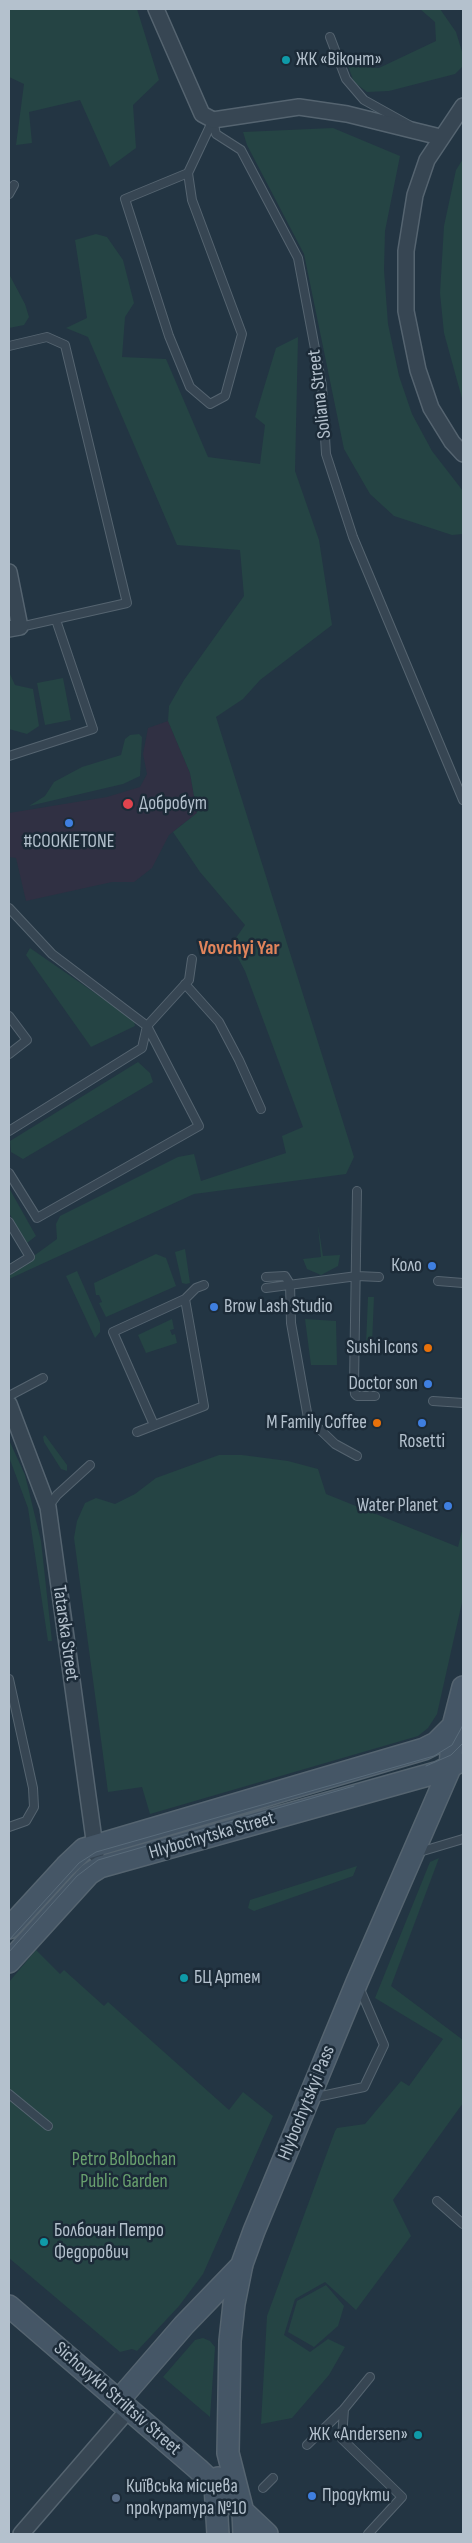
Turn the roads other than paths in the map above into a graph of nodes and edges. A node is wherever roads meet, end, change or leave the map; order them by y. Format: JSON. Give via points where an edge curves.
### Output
{"nodes":[{"id":1,"x":156,"y":9,"type":"edge"},
{"id":2,"x":330,"y":38,"type":"dead end"},
{"id":3,"x":463,"y":106,"type":"edge"},
{"id":4,"x":213,"y":120,"type":"junction"},
{"id":5,"x":421,"y":133,"type":"junction"},
{"id":6,"x":440,"y":137,"type":"junction"},
{"id":7,"x":188,"y":173,"type":"junction"},
{"id":8,"x":14,"y":185,"type":"dead end"},
{"id":9,"x":9,"y":194,"type":"edge"},
{"id":10,"x":9,"y":346,"type":"edge"},
{"id":11,"x":463,"y":454,"type":"edge"},
{"id":12,"x":9,"y":572,"type":"edge"},
{"id":13,"x":56,"y":620,"type":"junction"},
{"id":14,"x":15,"y":628,"type":"edge"},
{"id":15,"x":9,"y":756,"type":"edge"},
{"id":16,"x":463,"y":800,"type":"edge"},
{"id":17,"x":9,"y":908,"type":"edge"},
{"id":18,"x":192,"y":959,"type":"dead end"},
{"id":19,"x":185,"y":984,"type":"junction"},
{"id":20,"x":9,"y":1016,"type":"edge"},
{"id":21,"x":147,"y":1026,"type":"junction"},
{"id":22,"x":9,"y":1054,"type":"edge"},
{"id":23,"x":261,"y":1110,"type":"dead end"},
{"id":24,"x":9,"y":1131,"type":"edge"},
{"id":25,"x":9,"y":1173,"type":"edge"},
{"id":26,"x":357,"y":1191,"type":"dead end"},
{"id":27,"x":9,"y":1222,"type":"edge"},
{"id":28,"x":9,"y":1270,"type":"edge"},
{"id":29,"x":357,"y":1276,"type":"junction"},
{"id":30,"x":266,"y":1277,"type":"dead end"},
{"id":31,"x":378,"y":1277,"type":"dead end"},
{"id":32,"x":438,"y":1281,"type":"dead end"},
{"id":33,"x":463,"y":1283,"type":"edge"},
{"id":34,"x":290,"y":1284,"type":"junction"},
{"id":35,"x":204,"y":1285,"type":"dead end"},
{"id":36,"x":266,"y":1288,"type":"dead end"},
{"id":37,"x":185,"y":1299,"type":"junction"},
{"id":38,"x":43,"y":1378,"type":"dead end"},
{"id":39,"x":9,"y":1396,"type":"edge"},
{"id":40,"x":375,"y":1396,"type":"dead end"},
{"id":41,"x":433,"y":1401,"type":"dead end"},
{"id":42,"x":463,"y":1403,"type":"edge"},
{"id":43,"x":9,"y":1404,"type":"edge"},
{"id":44,"x":154,"y":1425,"type":"junction"},
{"id":45,"x":137,"y":1432,"type":"dead end"},
{"id":46,"x":357,"y":1456,"type":"dead end"},
{"id":47,"x":90,"y":1465,"type":"dead end"},
{"id":48,"x":48,"y":1507,"type":"junction"},
{"id":49,"x":9,"y":1679,"type":"edge"},
{"id":50,"x":463,"y":1687,"type":"edge"},
{"id":51,"x":453,"y":1726,"type":"junction"},
{"id":52,"x":436,"y":1743,"type":"junction"},
{"id":53,"x":457,"y":1766,"type":"edge"},
{"id":54,"x":9,"y":1827,"type":"edge"},
{"id":55,"x":463,"y":1839,"type":"edge"},
{"id":56,"x":94,"y":1845,"type":"junction"},
{"id":57,"x":412,"y":1854,"type":"junction"},
{"id":58,"x":100,"y":1867,"type":"junction"},
{"id":59,"x":9,"y":1928,"type":"edge"},
{"id":60,"x":9,"y":1962,"type":"edge"},
{"id":61,"x":357,"y":1982,"type":"junction"},
{"id":62,"x":9,"y":2094,"type":"edge"},
{"id":63,"x":310,"y":2098,"type":"junction"},
{"id":64,"x":48,"y":2126,"type":"dead end"},
{"id":65,"x":437,"y":2201,"type":"dead end"},
{"id":66,"x":463,"y":2224,"type":"edge"},
{"id":67,"x":242,"y":2264,"type":"junction"},
{"id":68,"x":9,"y":2306,"type":"edge"},
{"id":69,"x":370,"y":2377,"type":"dead end"},
{"id":70,"x":124,"y":2405,"type":"junction"},
{"id":71,"x":344,"y":2409,"type":"junction"},
{"id":72,"x":307,"y":2445,"type":"dead end"},
{"id":73,"x":228,"y":2452,"type":"junction"},
{"id":74,"x":273,"y":2478,"type":"dead end"},
{"id":75,"x":215,"y":2485,"type":"junction"},
{"id":76,"x":263,"y":2488,"type":"dead end"},
{"id":77,"x":243,"y":2512,"type":"junction"},
{"id":78,"x":21,"y":2534,"type":"edge"},
{"id":79,"x":218,"y":2534,"type":"edge"},
{"id":80,"x":244,"y":2534,"type":"edge"},
{"id":81,"x":267,"y":2534,"type":"edge"},
{"id":82,"x":368,"y":2534,"type":"edge"}],
"edges":[{"from":1,"to":4,"type":"street","name":"Soliana Street","via":[[202,114]]},
{"from":2,"to":5,"type":"lane","via":[[346,79],[364,100]]},
{"from":3,"to":6,"type":"street"},
{"from":4,"to":5,"type":"street","via":[[299,107],[346,114]]},
{"from":4,"to":7,"type":"lane"},
{"from":4,"to":16,"type":"lane","name":"Soliana Street","via":[[216,134],[241,150],[298,258],[322,386],[326,454],[353,537]]},
{"from":5,"to":6,"type":"street"},
{"from":6,"to":11,"type":"street","via":[[427,160],[416,195],[406,251],[406,311],[418,370],[431,408]]},
{"from":7,"to":7,"type":"lane","via":[[192,200],[242,334],[224,396],[210,404],[190,387],[169,336],[125,199]]},
{"from":8,"to":9,"type":"lane"},
{"from":10,"to":13,"type":"lane","via":[[47,337],[65,345],[127,603]]},
{"from":12,"to":14,"type":"street"},
{"from":13,"to":14,"type":"lane"},
{"from":13,"to":15,"type":"lane","via":[[93,729]]},
{"from":17,"to":21,"type":"lane","via":[[52,954]]},
{"from":18,"to":19,"type":"lane","via":[[189,980]]},
{"from":19,"to":21,"type":"lane"},
{"from":19,"to":23,"type":"lane","via":[[218,1022]]},
{"from":20,"to":22,"type":"lane","via":[[27,1040]]},
{"from":21,"to":24,"type":"lane","via":[[142,1048]]},
{"from":21,"to":25,"type":"lane","via":[[199,1126],[37,1218]]},
{"from":26,"to":29,"type":"lane"},
{"from":27,"to":28,"type":"lane","via":[[30,1257]]},
{"from":29,"to":31,"type":"lane"},
{"from":29,"to":34,"type":"lane"},
{"from":29,"to":40,"type":"lane","via":[[355,1394]]},
{"from":30,"to":34,"type":"lane","via":[[285,1276]]},
{"from":32,"to":33,"type":"lane"},
{"from":34,"to":36,"type":"lane"},
{"from":34,"to":46,"type":"lane","via":[[291,1323],[308,1418],[335,1444]]},
{"from":35,"to":37,"type":"lane"},
{"from":37,"to":44,"type":"lane","via":[[204,1406]]},
{"from":37,"to":44,"type":"lane","via":[[113,1332]]},
{"from":38,"to":39,"type":"lane"},
{"from":41,"to":42,"type":"lane"},
{"from":43,"to":48,"type":"street","name":"Tatarska Street"},
{"from":44,"to":45,"type":"lane"},
{"from":47,"to":48,"type":"lane","via":[[57,1494]]},
{"from":48,"to":56,"type":"street","name":"Tatarska Street"},
{"from":49,"to":54,"type":"lane","via":[[33,1788],[34,1807],[26,1820]]},
{"from":50,"to":51,"type":"main road"},
{"from":51,"to":52,"type":"main road","name":"Hlybochytska Street"},
{"from":51,"to":53,"type":"main road"},
{"from":52,"to":53,"type":"main road"},
{"from":52,"to":56,"type":"main road","name":"Hlybochytska Street","via":[[405,1755]]},
{"from":53,"to":57,"type":"main road","name":"Hlybochytskyi Pass"},
{"from":53,"to":58,"type":"main road","name":"Hlybochytska Street"},
{"from":55,"to":57,"type":"lane"},
{"from":56,"to":58,"type":"street","name":"Tatarska Street"},
{"from":56,"to":59,"type":"main road","name":"Hlybochytska Street","via":[[75,1856]]},
{"from":57,"to":61,"type":"main road","name":"Hlybochytskyi Pass"},
{"from":58,"to":60,"type":"main road","name":"Hlybochytska Street","via":[[89,1874]]},
{"from":61,"to":63,"type":"main road","name":"Hlybochytskyi Pass"},
{"from":61,"to":63,"type":"lane","via":[[384,2045],[364,2087]]},
{"from":62,"to":64,"type":"lane"},
{"from":63,"to":67,"type":"main road","name":"Hlybochytskyi Pass"},
{"from":65,"to":66,"type":"lane"},
{"from":67,"to":70,"type":"main road","via":[[184,2325]]},
{"from":67,"to":73,"type":"main road","name":"Hlybochytskyi Pass","via":[[230,2341]]},
{"from":68,"to":70,"type":"main road","name":"Sichovykh Striltsiv Street"},
{"from":69,"to":71,"type":"lane"},
{"from":70,"to":75,"type":"main road","name":"Sichovykh Striltsiv Street"},
{"from":70,"to":78,"type":"street"},
{"from":71,"to":72,"type":"lane"},
{"from":71,"to":82,"type":"lane","via":[[342,2439],[402,2497]]},
{"from":73,"to":75,"type":"main road"},
{"from":73,"to":77,"type":"main road"},
{"from":74,"to":76,"type":"lane"},
{"from":75,"to":77,"type":"main road","name":"Sichovykh Striltsiv Street"},
{"from":75,"to":79,"type":"main road"},
{"from":77,"to":80,"type":"main road"},
{"from":77,"to":81,"type":"main road","name":"Sichovykh Striltsiv Street"}]}
